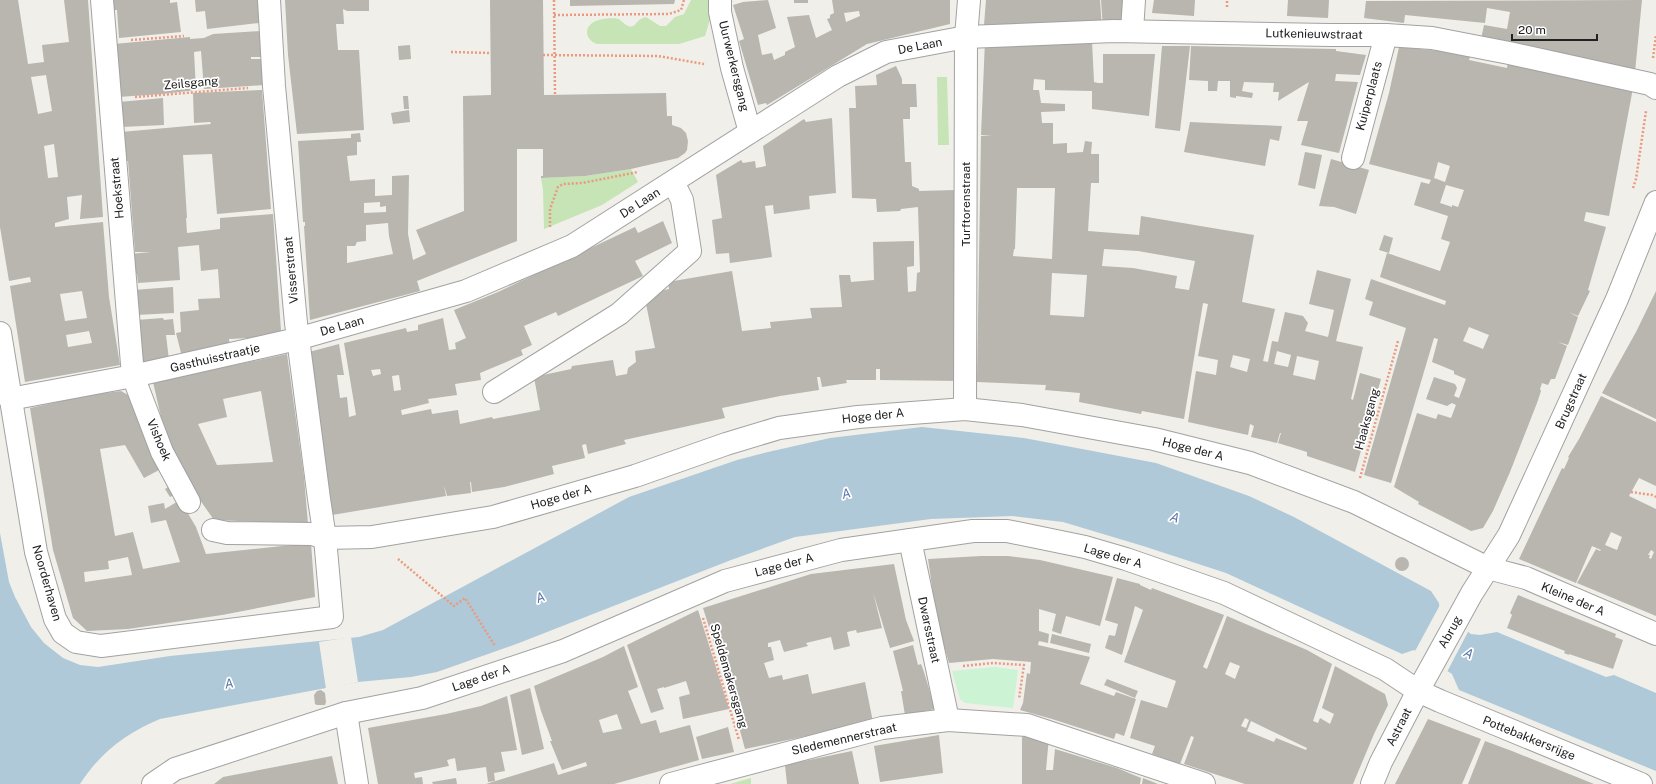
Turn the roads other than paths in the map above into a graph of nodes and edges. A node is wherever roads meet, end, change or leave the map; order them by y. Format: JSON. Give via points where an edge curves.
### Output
{"nodes":[{"id":1,"x":102,"y":0,"type":"edge"},
{"id":2,"x":269,"y":0,"type":"edge"},
{"id":3,"x":720,"y":0,"type":"edge"},
{"id":4,"x":969,"y":0,"type":"edge"},
{"id":5,"x":1134,"y":0,"type":"edge"},
{"id":6,"x":1132,"y":31,"type":"junction"},
{"id":7,"x":1386,"y":35,"type":"junction"},
{"id":8,"x":966,"y":37,"type":"junction"},
{"id":9,"x":1653,"y":86,"type":"edge"},
{"id":10,"x":750,"y":132,"type":"junction"},
{"id":11,"x":1353,"y":158,"type":"dead end"},
{"id":12,"x":673,"y":182,"type":"junction"},
{"id":13,"x":1656,"y":202,"type":"edge"},
{"id":14,"x":0,"y":333,"type":"edge"},
{"id":15,"x":297,"y":339,"type":"junction"},
{"id":16,"x":133,"y":376,"type":"junction"},
{"id":17,"x":494,"y":392,"type":"dead end"},
{"id":18,"x":10,"y":399,"type":"junction"},
{"id":19,"x":965,"y":409,"type":"junction"},
{"id":20,"x":189,"y":502,"type":"dead end"},
{"id":21,"x":213,"y":530,"type":"dead end"},
{"id":22,"x":325,"y":538,"type":"junction"},
{"id":23,"x":910,"y":540,"type":"junction"},
{"id":24,"x":1488,"y":568,"type":"junction"},
{"id":25,"x":1472,"y":593,"type":"joint"},
{"id":26,"x":1656,"y":634,"type":"edge"},
{"id":27,"x":1429,"y":671,"type":"joint"},
{"id":28,"x":1418,"y":690,"type":"junction"},
{"id":29,"x":346,"y":713,"type":"junction"},
{"id":30,"x":948,"y":720,"type":"junction"},
{"id":31,"x":153,"y":784,"type":"edge"},
{"id":32,"x":357,"y":784,"type":"edge"},
{"id":33,"x":672,"y":784,"type":"edge"},
{"id":34,"x":1204,"y":784,"type":"edge"},
{"id":35,"x":1372,"y":784,"type":"edge"},
{"id":36,"x":1641,"y":784,"type":"edge"}],
"edges":[{"from":1,"to":16,"type":"street","name":"Hoekstraat"},
{"from":2,"to":15,"type":"street","name":"Visserstraat","via":[[274,86]]},
{"from":3,"to":10,"type":"street","name":"Uurwerkersgang","via":[[720,12],[732,68]]},
{"from":4,"to":8,"type":"street","name":"Turftorenstraat"},
{"from":5,"to":6,"type":"street"},
{"from":6,"to":7,"type":"street","name":"Lutkenieuwstraat"},
{"from":6,"to":8,"type":"street","name":"Lutkenieuwstraat"},
{"from":7,"to":9,"type":"street","name":"Lutkenieuwstraat","via":[[1432,38]]},
{"from":7,"to":11,"type":"street","name":"Kuiperplaats"},
{"from":8,"to":10,"type":"street","name":"De Laan","via":[[886,52],[838,76]]},
{"from":8,"to":19,"type":"street","name":"Turftorenstraat"},
{"from":10,"to":12,"type":"street","name":"De Laan"},
{"from":12,"to":15,"type":"street","name":"De Laan","via":[[572,246],[466,291]]},
{"from":12,"to":17,"type":"street","via":[[682,200],[690,251],[619,314]]},
{"from":13,"to":24,"type":"street","name":"Brugstraat","via":[[1617,299],[1547,454],[1509,535]]},
{"from":14,"to":18,"type":"street","name":"Noorderhaven"},
{"from":15,"to":16,"type":"street","name":"Gasthuisstraatje"},
{"from":15,"to":22,"type":"street","name":"Visserstraat"},
{"from":16,"to":18,"type":"street","name":"Gasthuisstraatje"},
{"from":16,"to":20,"type":"street","name":"Vishoek","via":[[162,452]]},
{"from":18,"to":22,"type":"street","name":"Noorderhaven","via":[[36,552],[55,620],[63,633],[76,642],[100,646],[332,617]]},
{"from":19,"to":22,"type":"street","name":"Hoge der A","via":[[858,417],[779,428],[635,476],[494,516],[372,537]]},
{"from":19,"to":24,"type":"street","name":"Hoge der A","via":[[1022,415],[1154,439],[1250,463],[1354,502]]},
{"from":21,"to":22,"type":"street","via":[[227,533],[312,534]]},
{"from":23,"to":28,"type":"street","name":"Lage der A","via":[[974,531],[1007,532],[1084,547],[1126,559],[1224,593],[1385,669]]},
{"from":23,"to":29,"type":"street","name":"Lage der A","via":[[841,550],[725,581],[562,651],[422,698]]},
{"from":23,"to":30,"type":"street","name":"Dwarsstraat"},
{"from":24,"to":25,"type":"street","name":"Brugstraat"},
{"from":24,"to":26,"type":"street","name":"Kleine der A","via":[[1526,578]]},
{"from":25,"to":27,"type":"street","name":"Abrug"},
{"from":27,"to":28,"type":"street","name":"Astraat"},
{"from":28,"to":35,"type":"street","name":"Astraat"},
{"from":28,"to":36,"type":"street","name":"Pottebakkersrijge"},
{"from":29,"to":31,"type":"street","name":"Lage der A","via":[[175,769]]},
{"from":29,"to":32,"type":"street"},
{"from":30,"to":33,"type":"street","name":"Sledemennerstraat","via":[[882,728]]},
{"from":30,"to":34,"type":"street","name":"Sledemennerstraat","via":[[1028,725]]}]}
